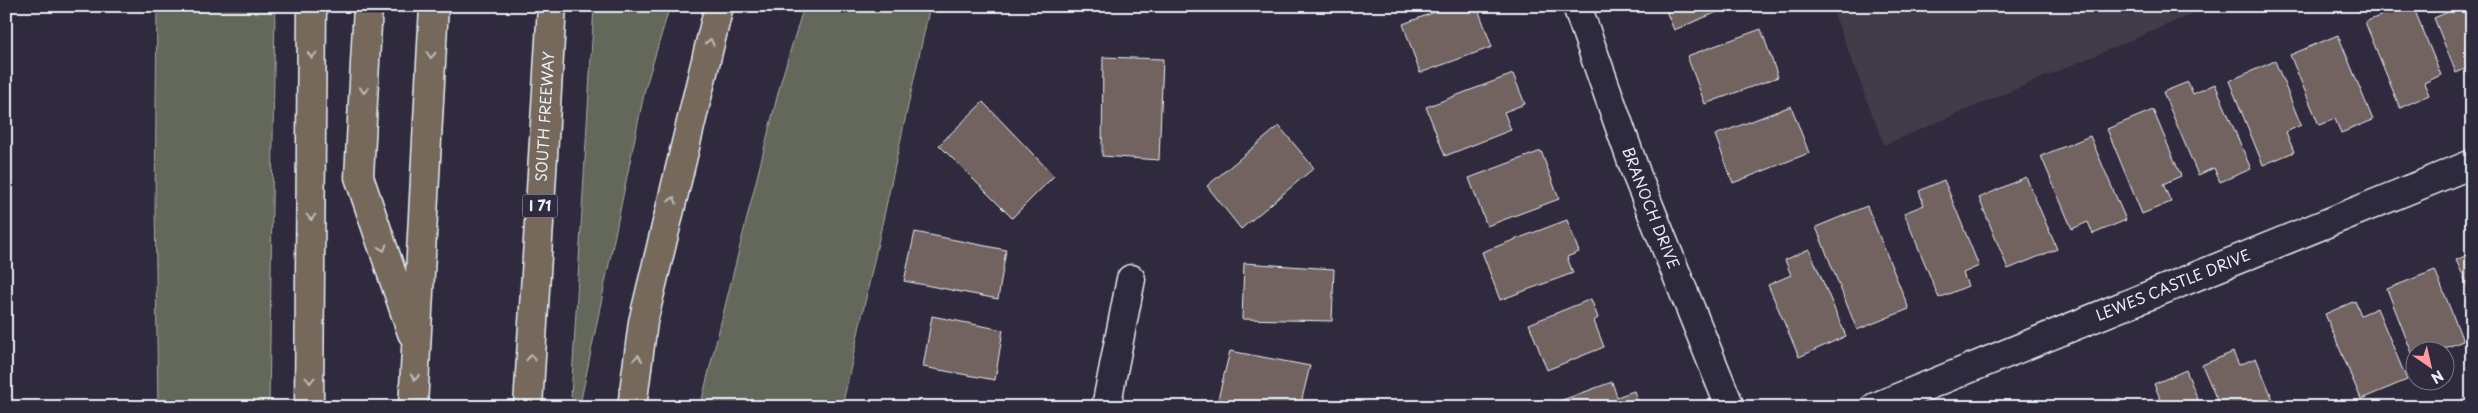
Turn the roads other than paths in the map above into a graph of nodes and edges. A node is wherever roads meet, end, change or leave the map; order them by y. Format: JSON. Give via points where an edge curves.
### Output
{"nodes":[{"id":1,"x":312,"y":6,"type":"edge"},
{"id":2,"x":368,"y":6,"type":"edge"},
{"id":3,"x":434,"y":6,"type":"edge"},
{"id":4,"x":552,"y":6,"type":"edge"},
{"id":5,"x":719,"y":6,"type":"edge"},
{"id":6,"x":1577,"y":6,"type":"edge"},
{"id":7,"x":2472,"y":164,"type":"edge"},
{"id":8,"x":1131,"y":279,"type":"dead end"},
{"id":9,"x":416,"y":346,"type":"junction"},
{"id":10,"x":309,"y":407,"type":"edge"},
{"id":11,"x":413,"y":407,"type":"edge"},
{"id":12,"x":528,"y":407,"type":"edge"},
{"id":13,"x":632,"y":407,"type":"edge"},
{"id":14,"x":1106,"y":407,"type":"edge"},
{"id":15,"x":1730,"y":407,"type":"edge"},
{"id":16,"x":1875,"y":407,"type":"edge"}],
"edges":[{"from":1,"to":10,"type":"highway","one_way":true},
{"from":2,"to":9,"type":"highway","one_way":true,"via":[[359,176]]},
{"from":3,"to":9,"type":"highway","one_way":true},
{"from":12,"to":4,"type":"highway","name":"SOUTH FREEWAY","number":"I 71","one_way":true},
{"from":13,"to":5,"type":"highway","one_way":true,"via":[[643,322]]},
{"from":6,"to":15,"type":"street","name":"BRANOCH DRIVE","via":[[1636,176]]},
{"from":7,"to":16,"type":"street","name":"LEWES CASTLE DRIVE"},
{"from":8,"to":14,"type":"street"},
{"from":9,"to":11,"type":"highway","one_way":true}]}
